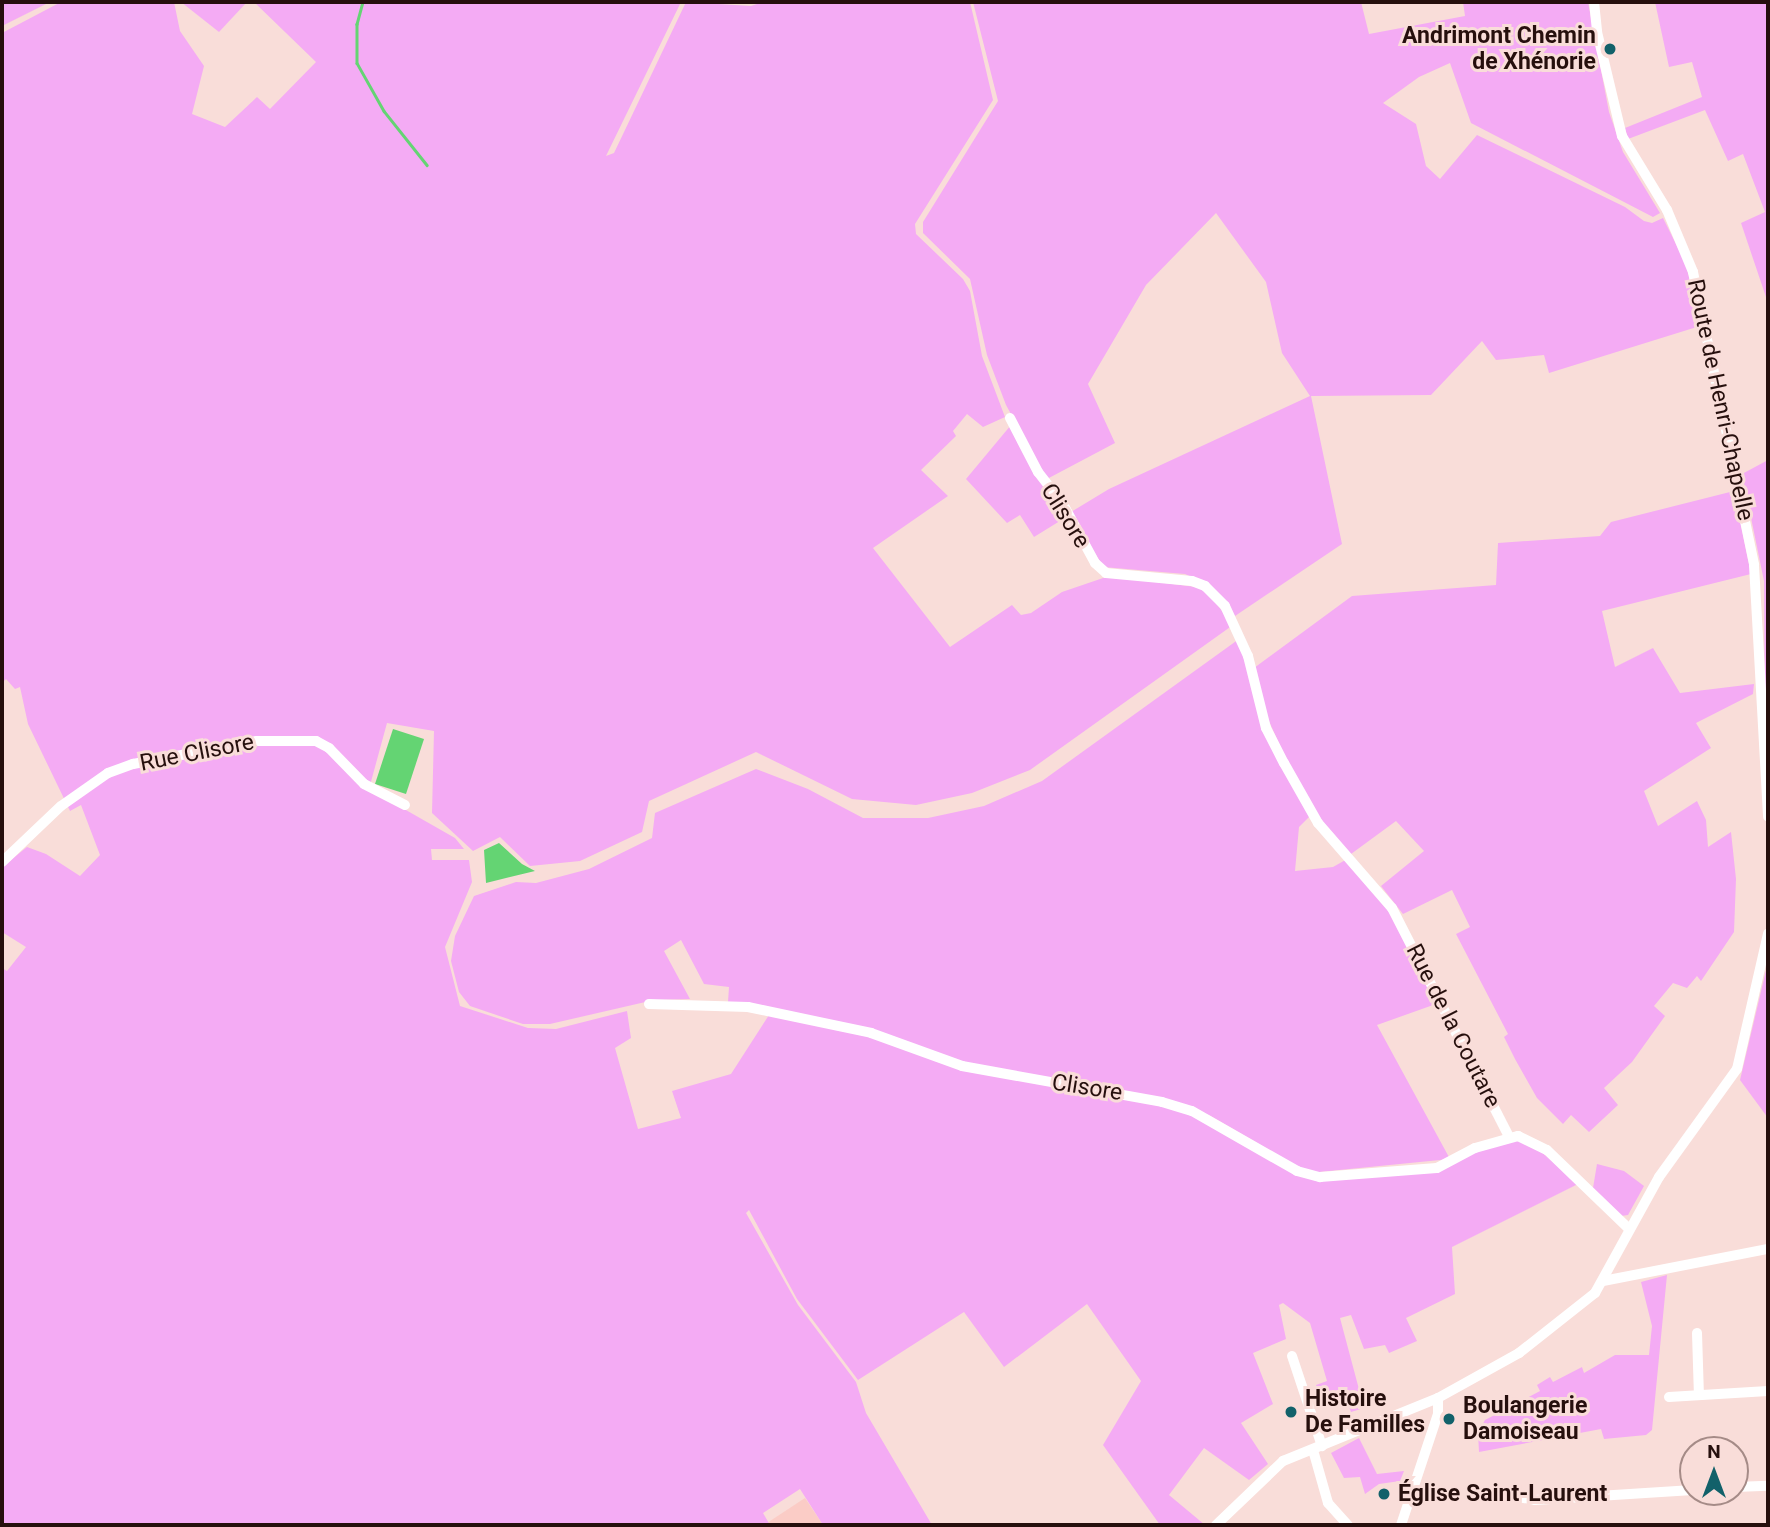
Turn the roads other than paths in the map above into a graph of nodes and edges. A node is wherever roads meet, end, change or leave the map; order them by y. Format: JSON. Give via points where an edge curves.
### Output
{"nodes":[{"id":1,"x":1594,"y":2,"type":"edge"},
{"id":2,"x":1010,"y":418,"type":"dead end"},
{"id":3,"x":1302,"y":796,"type":"joint"},
{"id":4,"x":405,"y":805,"type":"dead end"},
{"id":5,"x":1768,"y":817,"type":"edge"},
{"id":6,"x":2,"y":862,"type":"edge"},
{"id":7,"x":1768,"y":934,"type":"edge"},
{"id":8,"x":649,"y":1004,"type":"dead end"},
{"id":9,"x":1508,"y":1135,"type":"junction"},
{"id":10,"x":1628,"y":1228,"type":"junction"},
{"id":11,"x":1768,"y":1249,"type":"edge"},
{"id":12,"x":1603,"y":1281,"type":"junction"},
{"id":13,"x":1697,"y":1333,"type":"dead end"},
{"id":14,"x":1292,"y":1356,"type":"dead end"},
{"id":15,"x":1768,"y":1391,"type":"edge"},
{"id":16,"x":1699,"y":1395,"type":"junction"},
{"id":17,"x":1670,"y":1397,"type":"dead end"},
{"id":18,"x":1438,"y":1398,"type":"junction"},
{"id":19,"x":1318,"y":1448,"type":"junction"},
{"id":20,"x":1768,"y":1486,"type":"edge"},
{"id":21,"x":1749,"y":1487,"type":"edge"},
{"id":22,"x":1679,"y":1491,"type":"edge"},
{"id":23,"x":1505,"y":1494,"type":"dead end"},
{"id":24,"x":1216,"y":1525,"type":"edge"},
{"id":25,"x":1348,"y":1525,"type":"edge"},
{"id":26,"x":1401,"y":1525,"type":"edge"}],
"edges":[{"from":1,"to":5,"type":"street","name":"Route de Henri-Chapelle","via":[[1622,136],[1667,211],[1693,272],[1754,565]]},
{"from":2,"to":3,"type":"street","name":"Clisore","via":[[1038,472],[1106,573],[1192,581],[1205,586],[1225,606],[1248,656],[1266,727]]},
{"from":3,"to":9,"type":"street","name":"Rue de la Coutare","via":[[1318,823],[1392,908]]},
{"from":4,"to":6,"type":"street","name":"Rue Clisore","via":[[364,784],[316,741],[257,740],[108,773],[61,806]]},
{"from":7,"to":10,"type":"street","via":[[1737,1069]]},
{"from":8,"to":9,"type":"street","name":"Clisore","via":[[748,1007],[871,1033],[962,1066],[1163,1102],[1192,1111],[1285,1165],[1320,1177],[1437,1168]]},
{"from":9,"to":10,"type":"street","name":"Rue de la Coutare","via":[[1547,1150]]},
{"from":10,"to":12,"type":"street"},
{"from":11,"to":12,"type":"street"},
{"from":12,"to":18,"type":"street","via":[[1579,1309],[1519,1353]]},
{"from":13,"to":16,"type":"street"},
{"from":14,"to":19,"type":"street"},
{"from":15,"to":16,"type":"street"},
{"from":16,"to":17,"type":"street"},
{"from":18,"to":19,"type":"street"},
{"from":18,"to":26,"type":"street","via":[[1438,1415]]},
{"from":19,"to":24,"type":"street","via":[[1268,1471]]},
{"from":19,"to":25,"type":"street","via":[[1328,1503]]},
{"from":20,"to":21,"type":"street"},
{"from":22,"to":23,"type":"street","via":[[1535,1500]]}]}
